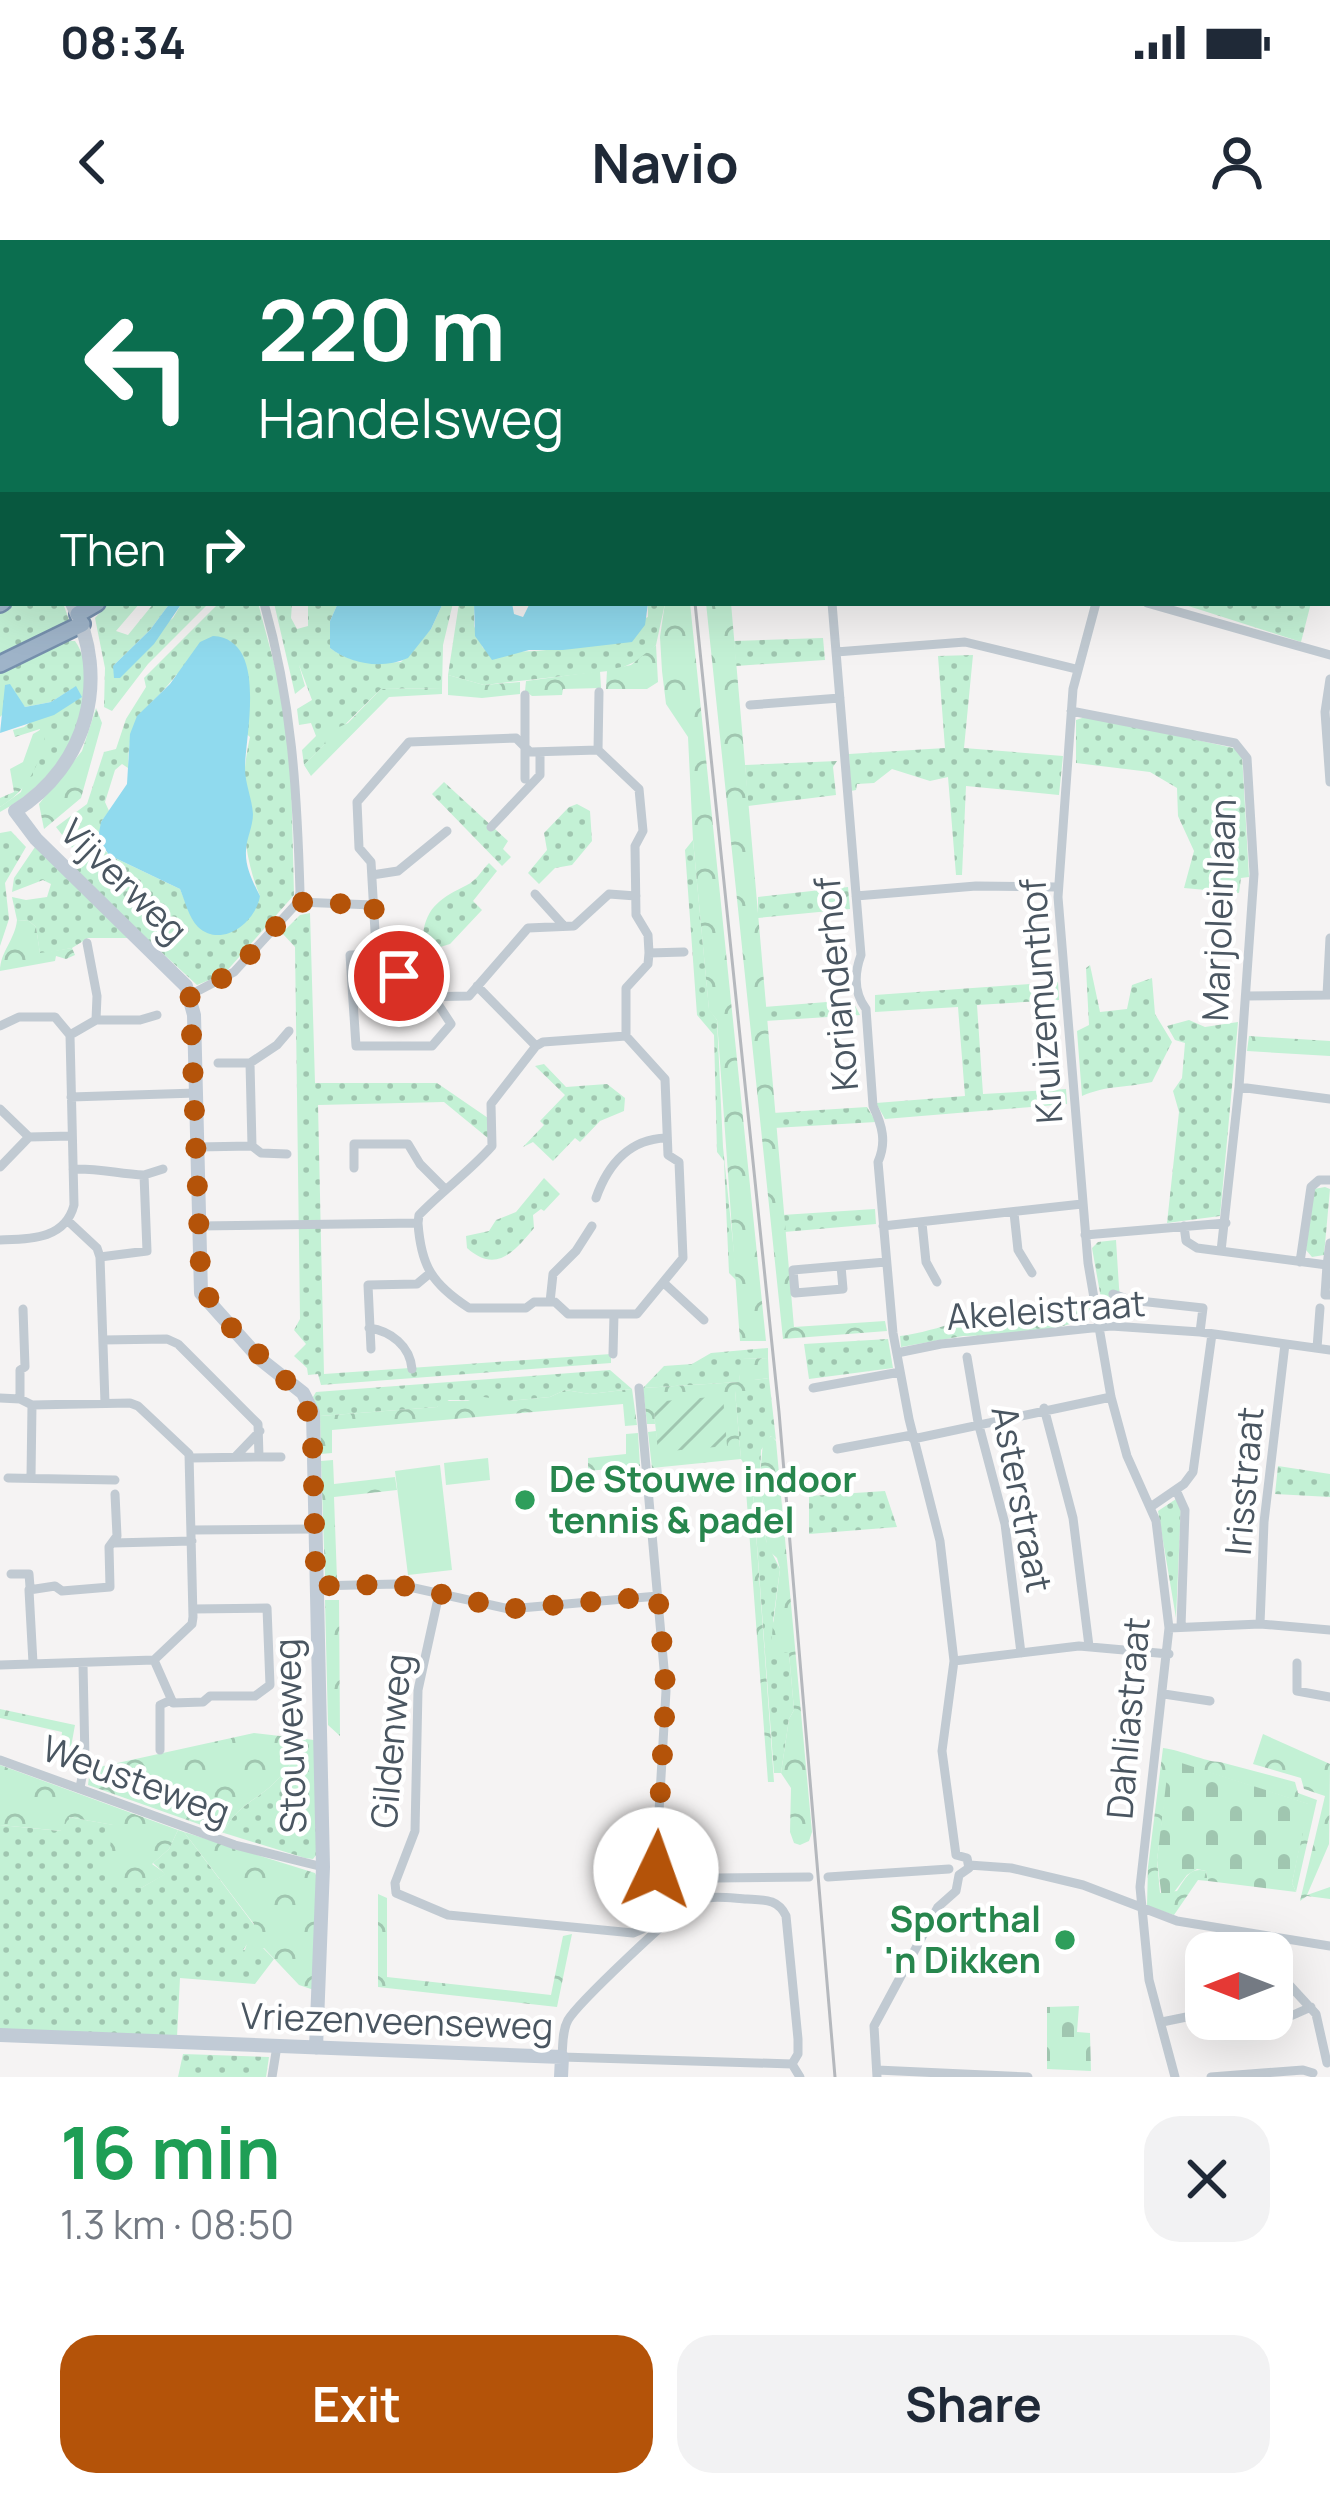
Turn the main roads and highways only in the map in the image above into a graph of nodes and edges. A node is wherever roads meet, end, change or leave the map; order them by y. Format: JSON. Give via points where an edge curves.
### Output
{"nodes":[{"id":1,"x":78,"y":614,"type":"edge"},
{"id":2,"x":0,"y":664,"type":"edge"},
{"id":3,"x":190,"y":995,"type":"joint"},
{"id":4,"x":0,"y":2035,"type":"edge"},
{"id":5,"x":316,"y":2048,"type":"junction"},
{"id":6,"x":562,"y":2077,"type":"edge"}],
"edges":[{"from":1,"to":2,"type":"highway"},
{"from":1,"to":3,"type":"main road","name":"Vijverweg","via":[[92,664],[84,726],[52,782],[10,814],[175,971]]},
{"from":3,"to":5,"type":"main road","name":"Stouweweg","via":[[201,1281],[213,1309],[310,1404],[323,1867]]},
{"from":4,"to":5,"type":"main road","name":"Vriezenveenseweg"},
{"from":5,"to":6,"type":"main road","name":"Vriezenveenseweg","via":[[562,2057]]}]}
